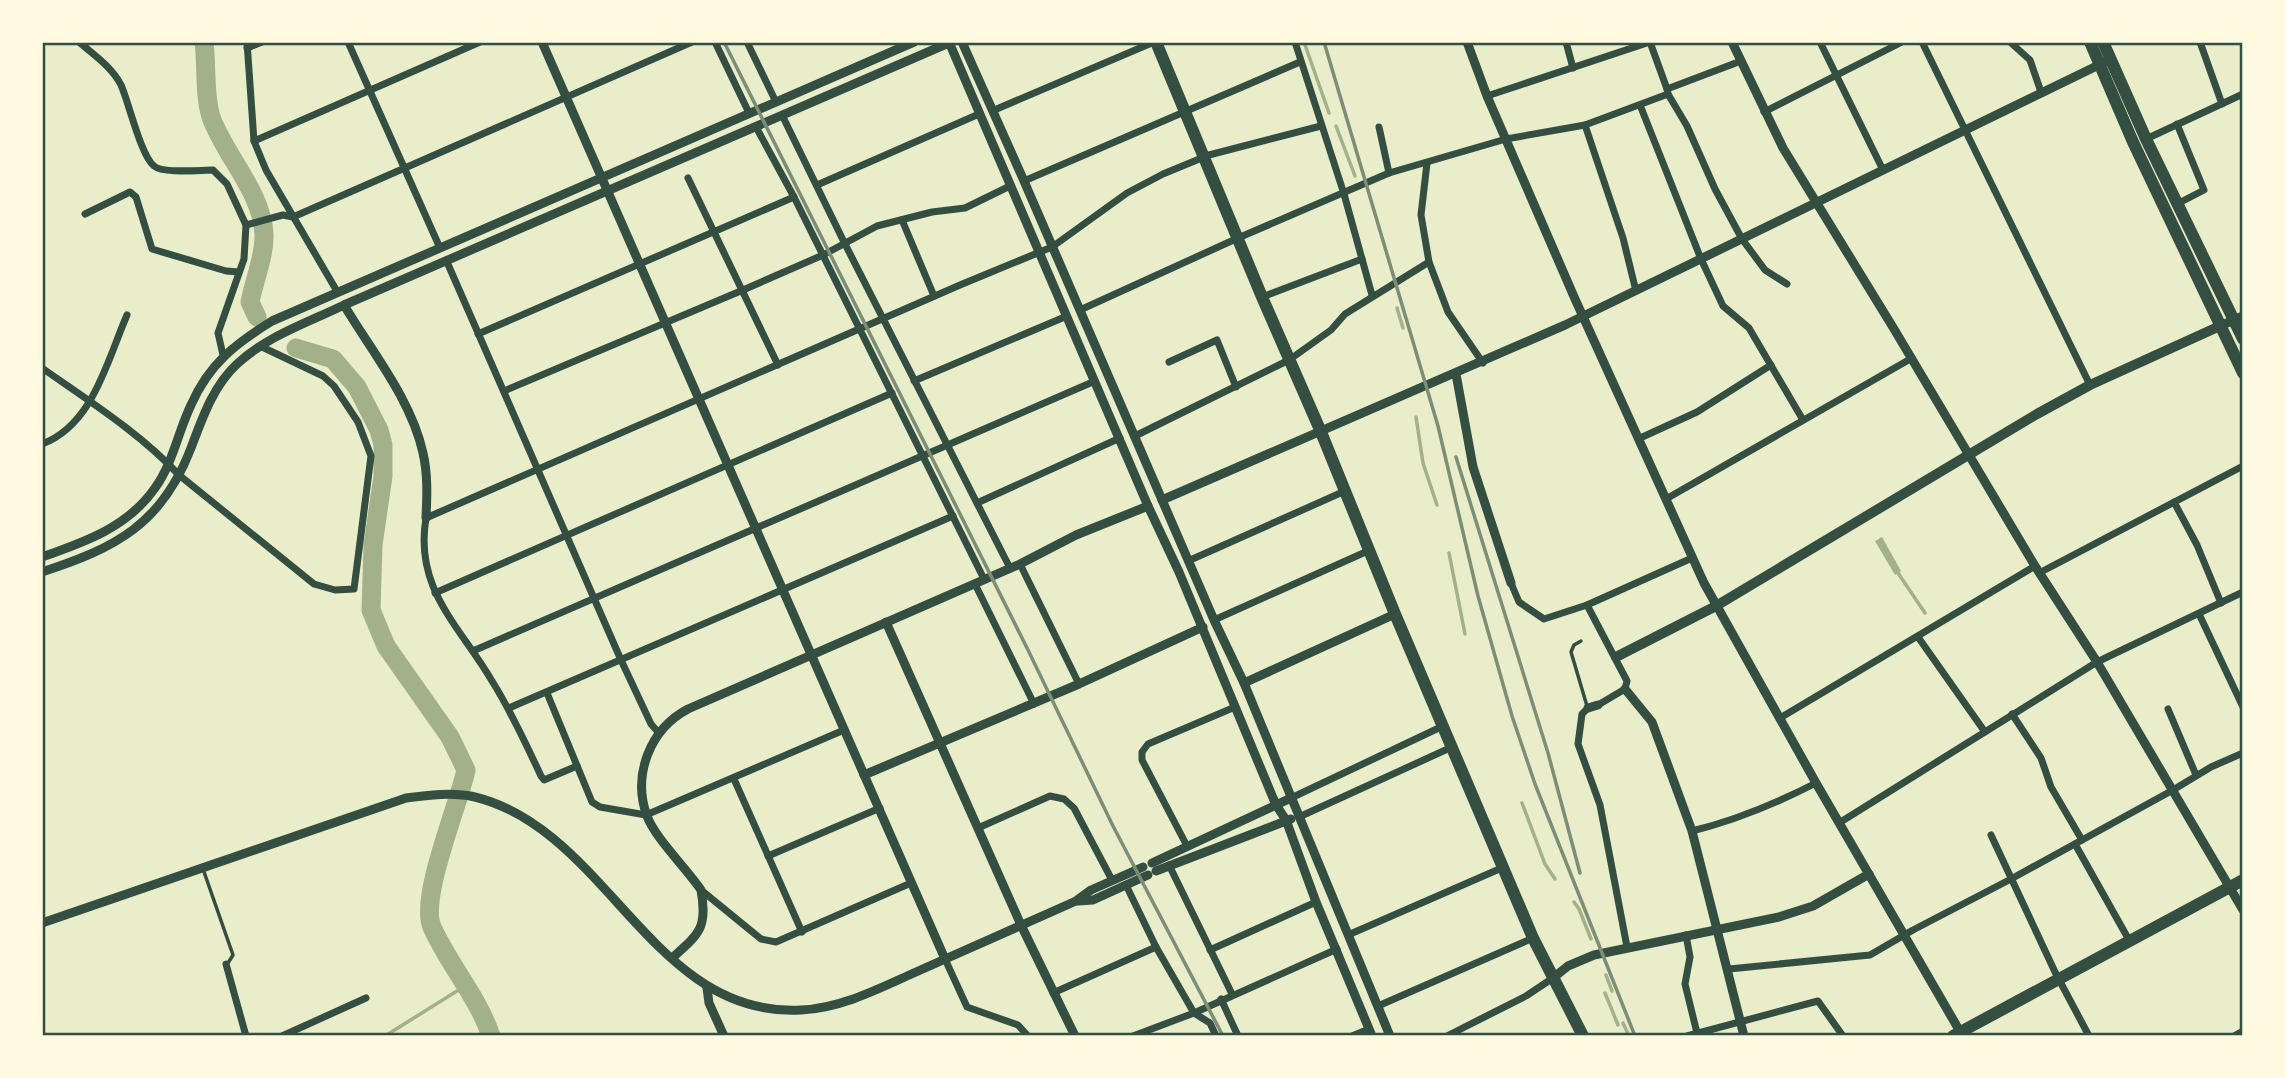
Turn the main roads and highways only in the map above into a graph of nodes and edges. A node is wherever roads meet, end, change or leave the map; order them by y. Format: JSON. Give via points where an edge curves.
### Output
{"nodes":[{"id":1,"x":1155,"y":42,"type":"edge"},
{"id":2,"x":2090,"y":42,"type":"edge"},
{"id":3,"x":2103,"y":42,"type":"edge"},
{"id":4,"x":2104,"y":63,"type":"junction"},
{"id":5,"x":2238,"y":318,"type":"edge"},
{"id":6,"x":2220,"y":326,"type":"junction"},
{"id":7,"x":2243,"y":339,"type":"edge"},
{"id":8,"x":2243,"y":373,"type":"edge"},
{"id":9,"x":1616,"y":657,"type":"road end"},
{"id":10,"x":2243,"y":880,"type":"edge"},
{"id":11,"x":1959,"y":1035,"type":"edge"},
{"id":12,"x":1583,"y":1036,"type":"edge"}],
"edges":[{"from":1,"to":12,"type":"highway","via":[[1533,938]]},
{"from":2,"to":4,"type":"highway"},
{"from":3,"to":4,"type":"highway"},
{"from":4,"to":5,"type":"highway"},
{"from":4,"to":6,"type":"highway"},
{"from":5,"to":7,"type":"highway"},
{"from":6,"to":8,"type":"highway"},
{"from":6,"to":9,"type":"main road","via":[[2090,385],[1716,606]]},
{"from":10,"to":11,"type":"highway"}]}
